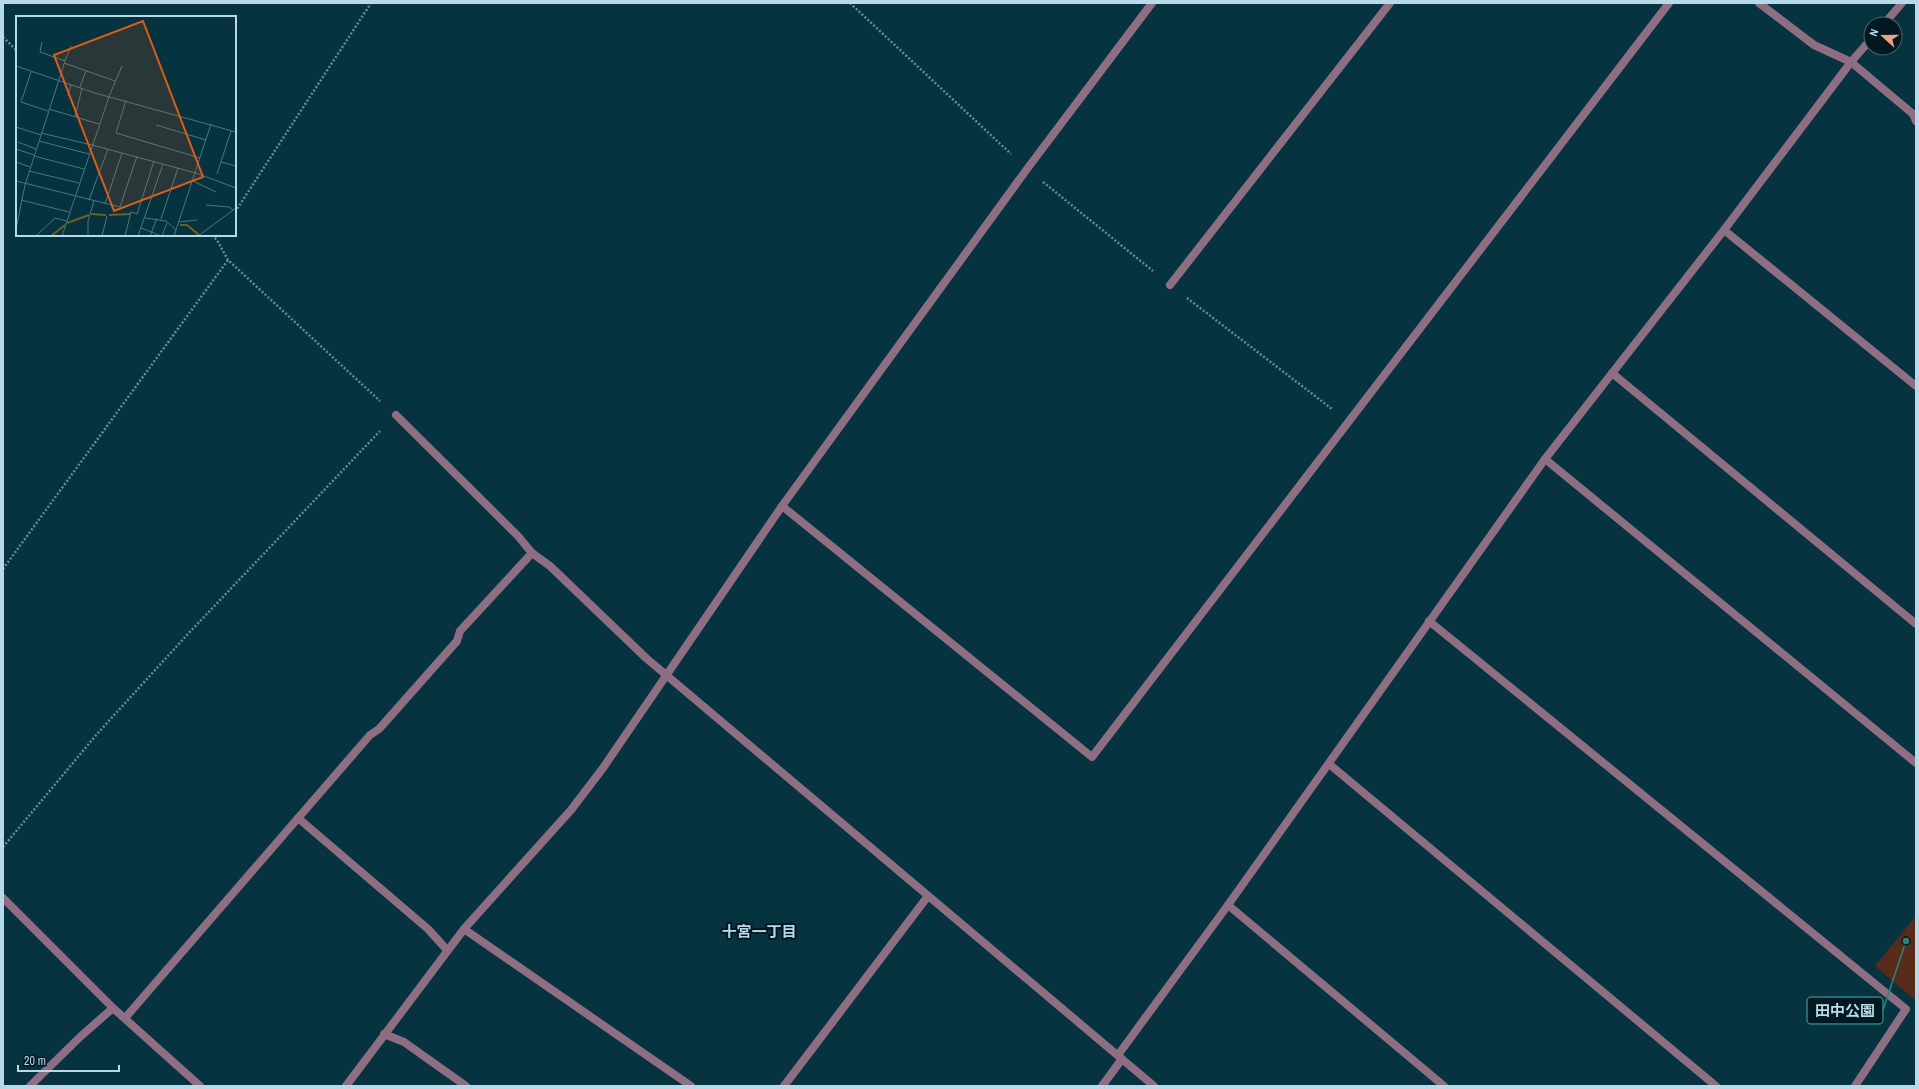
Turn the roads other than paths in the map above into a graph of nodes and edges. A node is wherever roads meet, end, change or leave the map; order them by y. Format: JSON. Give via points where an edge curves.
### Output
{"nodes":[{"id":1,"x":1152,"y":3,"type":"edge"},
{"id":2,"x":1390,"y":3,"type":"edge"},
{"id":3,"x":1669,"y":3,"type":"edge"},
{"id":4,"x":1759,"y":3,"type":"edge"},
{"id":5,"x":1902,"y":3,"type":"edge"},
{"id":6,"x":1891,"y":16,"type":"edge"},
{"id":7,"x":1863,"y":48,"type":"edge"},
{"id":8,"x":1851,"y":62,"type":"junction"},
{"id":9,"x":1916,"y":121,"type":"edge"},
{"id":10,"x":1724,"y":230,"type":"junction"},
{"id":11,"x":1170,"y":285,"type":"dead end"},
{"id":12,"x":1612,"y":373,"type":"junction"},
{"id":13,"x":1916,"y":386,"type":"edge"},
{"id":14,"x":396,"y":416,"type":"road end"},
{"id":15,"x":1545,"y":459,"type":"junction"},
{"id":16,"x":782,"y":506,"type":"junction"},
{"id":17,"x":532,"y":553,"type":"junction"},
{"id":18,"x":1428,"y":621,"type":"junction"},
{"id":19,"x":1916,"y":624,"type":"edge"},
{"id":20,"x":666,"y":675,"type":"junction"},
{"id":21,"x":1916,"y":763,"type":"edge"},
{"id":22,"x":1329,"y":764,"type":"junction"},
{"id":23,"x":298,"y":818,"type":"junction"},
{"id":24,"x":928,"y":896,"type":"junction"},
{"id":25,"x":3,"y":898,"type":"edge"},
{"id":26,"x":1228,"y":905,"type":"junction"},
{"id":27,"x":464,"y":928,"type":"junction"},
{"id":28,"x":447,"y":950,"type":"junction"},
{"id":29,"x":113,"y":1008,"type":"junction"},
{"id":30,"x":125,"y":1018,"type":"junction"},
{"id":31,"x":384,"y":1034,"type":"junction"},
{"id":32,"x":1120,"y":1057,"type":"junction"},
{"id":33,"x":30,"y":1086,"type":"edge"},
{"id":34,"x":200,"y":1086,"type":"edge"},
{"id":35,"x":346,"y":1086,"type":"edge"},
{"id":36,"x":466,"y":1086,"type":"edge"},
{"id":37,"x":691,"y":1086,"type":"edge"},
{"id":38,"x":784,"y":1086,"type":"edge"},
{"id":39,"x":1102,"y":1086,"type":"edge"},
{"id":40,"x":1154,"y":1086,"type":"edge"},
{"id":41,"x":1444,"y":1086,"type":"edge"},
{"id":42,"x":1716,"y":1086,"type":"edge"},
{"id":43,"x":1855,"y":1086,"type":"edge"}],
"edges":[{"from":1,"to":16,"type":"street","via":[[1027,169]]},
{"from":2,"to":11,"type":"street"},
{"from":3,"to":16,"type":"street","via":[[1092,757]]},
{"from":4,"to":8,"type":"street","via":[[1814,44]]},
{"from":5,"to":6,"type":"street"},
{"from":7,"to":8,"type":"street"},
{"from":8,"to":9,"type":"street","via":[[1913,114]]},
{"from":8,"to":10,"type":"street"},
{"from":10,"to":12,"type":"street"},
{"from":10,"to":13,"type":"street"},
{"from":12,"to":15,"type":"street"},
{"from":12,"to":19,"type":"street"},
{"from":14,"to":17,"type":"street","via":[[518,536]]},
{"from":15,"to":18,"type":"street"},
{"from":15,"to":21,"type":"street"},
{"from":16,"to":20,"type":"street"},
{"from":17,"to":20,"type":"street","via":[[550,566]]},
{"from":17,"to":23,"type":"street","via":[[460,630],[457,641]]},
{"from":18,"to":22,"type":"street"},
{"from":18,"to":43,"type":"street","via":[[1906,1009]]},
{"from":20,"to":24,"type":"street"},
{"from":20,"to":27,"type":"street","via":[[604,768],[571,810]]},
{"from":22,"to":26,"type":"street"},
{"from":22,"to":42,"type":"street"},
{"from":23,"to":28,"type":"street","via":[[428,929]]},
{"from":23,"to":30,"type":"street"},
{"from":24,"to":32,"type":"street"},
{"from":24,"to":38,"type":"street"},
{"from":25,"to":29,"type":"street"},
{"from":26,"to":32,"type":"street"},
{"from":26,"to":41,"type":"street"},
{"from":27,"to":28,"type":"street"},
{"from":27,"to":37,"type":"street"},
{"from":28,"to":31,"type":"street"},
{"from":29,"to":30,"type":"street"},
{"from":29,"to":33,"type":"street"},
{"from":30,"to":34,"type":"street"},
{"from":31,"to":35,"type":"street"},
{"from":31,"to":36,"type":"street","via":[[404,1042]]},
{"from":32,"to":39,"type":"street"},
{"from":32,"to":40,"type":"street"}]}
